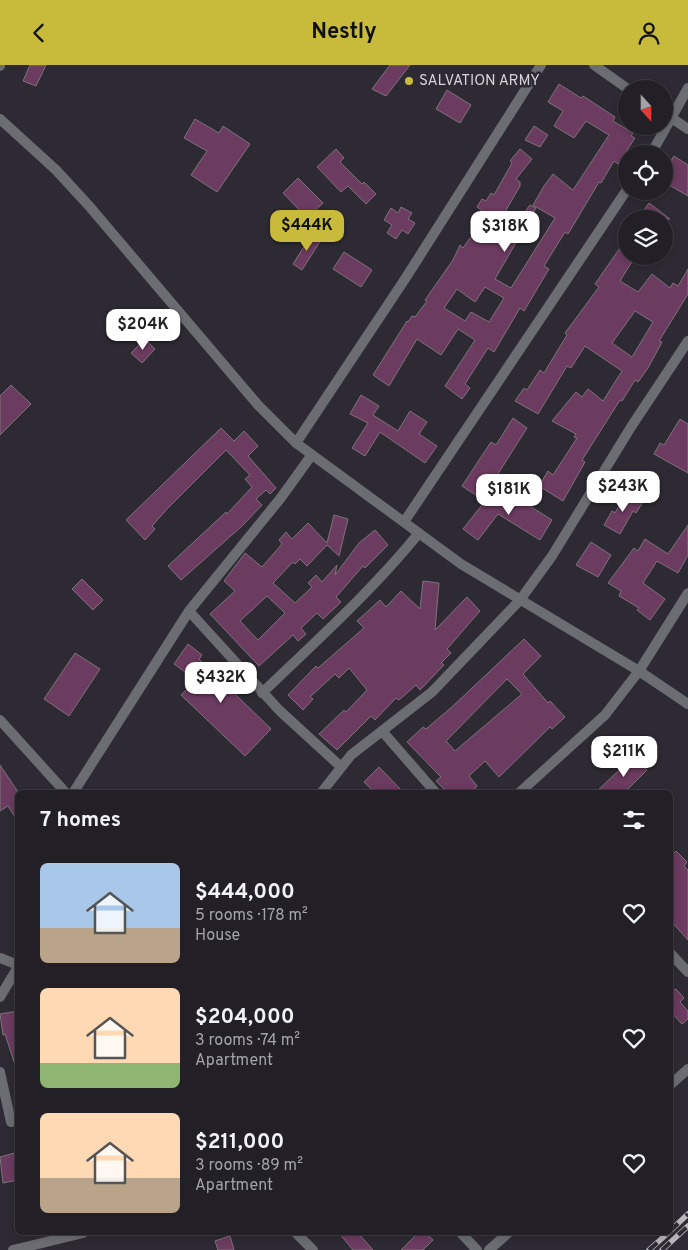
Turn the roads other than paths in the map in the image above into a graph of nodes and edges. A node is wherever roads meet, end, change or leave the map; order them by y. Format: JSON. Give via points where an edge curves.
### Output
{"nodes":[{"id":1,"x":541,"y":65,"type":"edge"},
{"id":2,"x":594,"y":65,"type":"edge"},
{"id":3,"x":618,"y":82,"type":"edge"},
{"id":4,"x":688,"y":88,"type":"edge"},
{"id":5,"x":673,"y":109,"type":"edge"},
{"id":6,"x":0,"y":119,"type":"edge"},
{"id":7,"x":673,"y":119,"type":"edge"},
{"id":8,"x":688,"y":129,"type":"edge"},
{"id":9,"x":620,"y":200,"type":"edge"},
{"id":10,"x":688,"y":341,"type":"edge"},
{"id":11,"x":296,"y":443,"type":"junction"},
{"id":12,"x":311,"y":456,"type":"junction"},
{"id":13,"x":404,"y":522,"type":"junction"},
{"id":14,"x":419,"y":533,"type":"junction"},
{"id":15,"x":688,"y":593,"type":"edge"},
{"id":16,"x":520,"y":600,"type":"junction"},
{"id":17,"x":189,"y":611,"type":"junction"},
{"id":18,"x":639,"y":671,"type":"junction"},
{"id":19,"x":262,"y":693,"type":"junction"},
{"id":20,"x":688,"y":704,"type":"edge"},
{"id":21,"x":0,"y":720,"type":"edge"},
{"id":22,"x":382,"y":731,"type":"junction"},
{"id":23,"x":340,"y":766,"type":"junction"},
{"id":24,"x":63,"y":790,"type":"edge"},
{"id":25,"x":75,"y":790,"type":"edge"},
{"id":26,"x":323,"y":790,"type":"edge"},
{"id":27,"x":433,"y":790,"type":"edge"},
{"id":28,"x":522,"y":790,"type":"edge"},
{"id":29,"x":673,"y":956,"type":"edge"},
{"id":30,"x":0,"y":957,"type":"edge"},
{"id":31,"x":15,"y":964,"type":"edge"},
{"id":32,"x":15,"y":971,"type":"edge"},
{"id":33,"x":688,"y":972,"type":"edge"},
{"id":34,"x":0,"y":997,"type":"edge"},
{"id":35,"x":688,"y":1069,"type":"edge"},
{"id":36,"x":0,"y":1072,"type":"edge"},
{"id":37,"x":673,"y":1082,"type":"edge"},
{"id":38,"x":14,"y":1122,"type":"edge"},
{"id":39,"x":0,"y":1125,"type":"edge"},
{"id":40,"x":75,"y":1235,"type":"edge"},
{"id":41,"x":298,"y":1235,"type":"edge"},
{"id":42,"x":463,"y":1235,"type":"edge"},
{"id":43,"x":506,"y":1235,"type":"edge"},
{"id":44,"x":13,"y":1250,"type":"edge"},
{"id":45,"x":313,"y":1250,"type":"edge"},
{"id":46,"x":477,"y":1250,"type":"edge"},
{"id":47,"x":489,"y":1250,"type":"edge"}],
"edges":[{"from":1,"to":11,"type":"street"},
{"from":2,"to":3,"type":"street"},
{"from":4,"to":5,"type":"street"},
{"from":6,"to":11,"type":"street","via":[[56,170],[90,207],[258,405]]},
{"from":7,"to":8,"type":"street"},
{"from":9,"to":13,"type":"street"},
{"from":10,"to":16,"type":"street","via":[[552,556]]},
{"from":11,"to":12,"type":"street"},
{"from":12,"to":13,"type":"street"},
{"from":12,"to":17,"type":"street"},
{"from":13,"to":14,"type":"street"},
{"from":14,"to":16,"type":"street","via":[[461,564]]},
{"from":14,"to":19,"type":"street","via":[[351,610]]},
{"from":15,"to":18,"type":"street"},
{"from":16,"to":18,"type":"street"},
{"from":16,"to":22,"type":"street","via":[[432,692]]},
{"from":17,"to":19,"type":"street"},
{"from":17,"to":25,"type":"street"},
{"from":18,"to":20,"type":"street"},
{"from":18,"to":28,"type":"street","via":[[605,715]]},
{"from":19,"to":23,"type":"street"},
{"from":21,"to":24,"type":"street"},
{"from":22,"to":23,"type":"street"},
{"from":22,"to":27,"type":"street"},
{"from":23,"to":26,"type":"street"},
{"from":29,"to":33,"type":"street"},
{"from":30,"to":31,"type":"street"},
{"from":32,"to":34,"type":"street"},
{"from":35,"to":37,"type":"street"},
{"from":36,"to":38,"type":"street"},
{"from":38,"to":39,"type":"street"},
{"from":40,"to":44,"type":"street"},
{"from":41,"to":45,"type":"street"},
{"from":42,"to":46,"type":"street"},
{"from":43,"to":47,"type":"street"}]}
